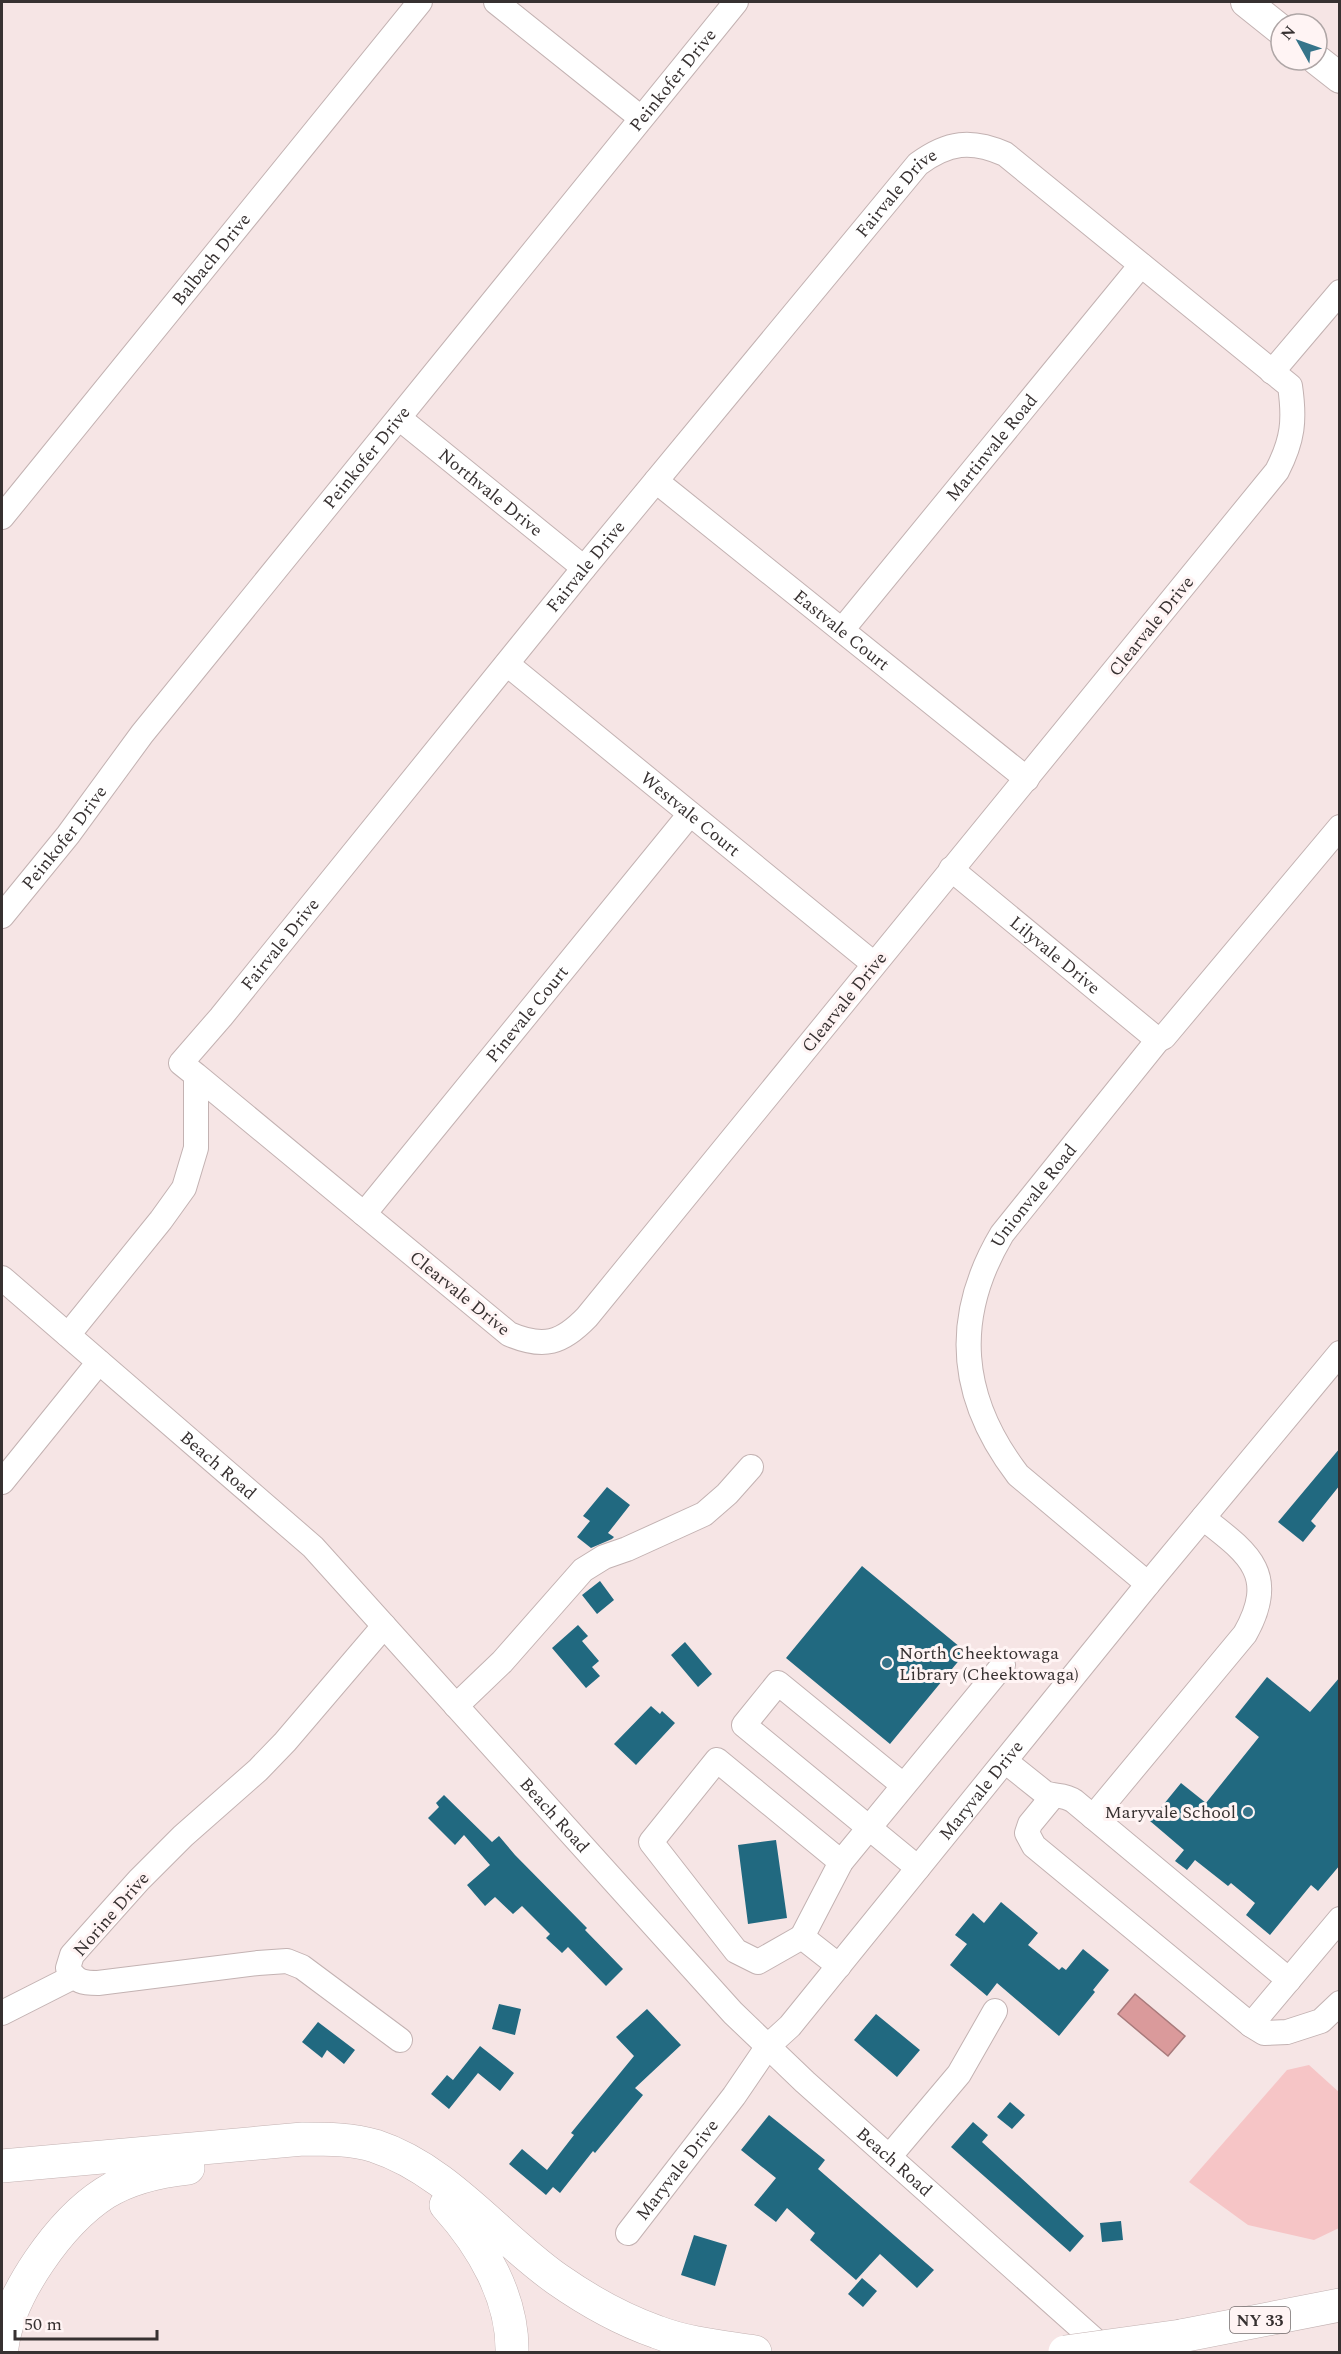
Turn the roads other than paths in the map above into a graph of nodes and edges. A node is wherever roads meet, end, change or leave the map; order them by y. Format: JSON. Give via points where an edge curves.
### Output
{"nodes":[{"id":1,"x":420,"y":2,"type":"edge"},
{"id":2,"x":496,"y":2,"type":"edge"},
{"id":3,"x":736,"y":2,"type":"edge"},
{"id":4,"x":1246,"y":2,"type":"edge"},
{"id":5,"x":1269,"y":20,"type":"edge"},
{"id":6,"x":641,"y":118,"type":"junction"},
{"id":7,"x":1141,"y":265,"type":"junction"},
{"id":8,"x":1340,"y":292,"type":"edge"},
{"id":9,"x":1272,"y":372,"type":"junction"},
{"id":10,"x":399,"y":418,"type":"junction"},
{"id":11,"x":656,"y":481,"type":"junction"},
{"id":12,"x":2,"y":517,"type":"edge"},
{"id":13,"x":584,"y":568,"type":"junction"},
{"id":14,"x":842,"y":630,"type":"junction"},
{"id":15,"x":507,"y":664,"type":"junction"},
{"id":16,"x":1027,"y":779,"type":"junction"},
{"id":17,"x":690,"y":814,"type":"junction"},
{"id":18,"x":1340,"y":827,"type":"edge"},
{"id":19,"x":951,"y":869,"type":"junction"},
{"id":20,"x":2,"y":916,"type":"edge"},
{"id":21,"x":874,"y":964,"type":"junction"},
{"id":22,"x":1158,"y":1040,"type":"junction"},
{"id":23,"x":196,"y":1075,"type":"junction"},
{"id":24,"x":364,"y":1214,"type":"junction"},
{"id":25,"x":2,"y":1278,"type":"edge"},
{"id":26,"x":68,"y":1335,"type":"junction"},
{"id":27,"x":1340,"y":1353,"type":"edge"},
{"id":28,"x":99,"y":1362,"type":"junction"},
{"id":29,"x":751,"y":1467,"type":"dead end"},
{"id":30,"x":2,"y":1482,"type":"edge"},
{"id":31,"x":1203,"y":1518,"type":"junction"},
{"id":32,"x":1148,"y":1584,"type":"junction"},
{"id":33,"x":384,"y":1626,"type":"junction"},
{"id":34,"x":1003,"y":1665,"type":"dead end"},
{"id":35,"x":456,"y":1706,"type":"junction"},
{"id":36,"x":1005,"y":1761,"type":"junction"},
{"id":37,"x":903,"y":1785,"type":"junction"},
{"id":38,"x":1053,"y":1796,"type":"junction"},
{"id":39,"x":1093,"y":1817,"type":"junction"},
{"id":40,"x":869,"y":1826,"type":"junction"},
{"id":41,"x":841,"y":1862,"type":"junction"},
{"id":42,"x":918,"y":1868,"type":"junction"},
{"id":43,"x":1340,"y":1918,"type":"edge"},
{"id":44,"x":802,"y":1937,"type":"junction"},
{"id":45,"x":839,"y":1966,"type":"junction"},
{"id":46,"x":74,"y":1977,"type":"junction"},
{"id":47,"x":1288,"y":1980,"type":"junction"},
{"id":48,"x":1340,"y":2002,"type":"edge"},
{"id":49,"x":995,"y":2011,"type":"dead end"},
{"id":50,"x":2,"y":2013,"type":"edge"},
{"id":51,"x":1251,"y":2025,"type":"junction"},
{"id":52,"x":400,"y":2040,"type":"dead end"},
{"id":53,"x":768,"y":2046,"type":"junction"},
{"id":54,"x":890,"y":2157,"type":"junction"},
{"id":55,"x":2,"y":2166,"type":"edge"},
{"id":56,"x":628,"y":2233,"type":"dead end"},
{"id":57,"x":1340,"y":2305,"type":"edge"},
{"id":58,"x":2,"y":2347,"type":"edge"},
{"id":59,"x":512,"y":2352,"type":"edge"},
{"id":60,"x":755,"y":2352,"type":"edge"},
{"id":61,"x":1065,"y":2352,"type":"edge"},
{"id":62,"x":1108,"y":2352,"type":"edge"}],
"edges":[{"from":1,"to":12,"type":"street","name":"Balbach Drive"},
{"from":2,"to":6,"type":"street"},
{"from":3,"to":6,"type":"street","name":"Peinkofer Drive"},
{"from":4,"to":5,"type":"main road"},
{"from":6,"to":10,"type":"street","name":"Peinkofer Drive"},
{"from":7,"to":9,"type":"street","name":"Fairvale Drive"},
{"from":7,"to":11,"type":"street","name":"Fairvale Drive","via":[[1005,154],[972,144],[934,152],[909,173]]},
{"from":7,"to":14,"type":"street","name":"Martinvale Road"},
{"from":8,"to":9,"type":"street"},
{"from":9,"to":16,"type":"street","name":"Clearvale Drive","via":[[1290,386],[1294,411],[1293,432],[1277,471]]},
{"from":10,"to":13,"type":"street","name":"Northvale Drive"},
{"from":10,"to":20,"type":"street","name":"Peinkofer Drive","via":[[142,734]]},
{"from":11,"to":13,"type":"street","name":"Fairvale Drive"},
{"from":11,"to":14,"type":"street","name":"Eastvale Court"},
{"from":13,"to":15,"type":"street","name":"Fairvale Drive"},
{"from":14,"to":16,"type":"street","name":"Eastvale Court"},
{"from":15,"to":17,"type":"street","name":"Westvale Court"},
{"from":15,"to":23,"type":"street","name":"Fairvale Drive","via":[[181,1063]]},
{"from":16,"to":19,"type":"street","name":"Clearvale Drive"},
{"from":17,"to":21,"type":"street","name":"Westvale Court"},
{"from":17,"to":24,"type":"street","name":"Pinevale Court"},
{"from":18,"to":22,"type":"street","name":"Unionvale Road"},
{"from":19,"to":21,"type":"street","name":"Clearvale Drive"},
{"from":19,"to":22,"type":"street","name":"Lilyvale Drive"},
{"from":21,"to":24,"type":"street","name":"Clearvale Drive","via":[[587,1317],[566,1337],[534,1342],[509,1334]]},
{"from":22,"to":32,"type":"street","name":"Unionvale Road","via":[[1002,1234],[978,1285],[967,1344],[978,1403],[1011,1466]]},
{"from":23,"to":24,"type":"street","name":"Clearvale Drive"},
{"from":23,"to":26,"type":"street","name":"Fairvale Drive","via":[[196,1148],[184,1188]]},
{"from":25,"to":26,"type":"street","name":"Beach Road"},
{"from":26,"to":28,"type":"street","name":"Beach Road"},
{"from":27,"to":31,"type":"street","name":"Maryvale Drive"},
{"from":28,"to":30,"type":"street"},
{"from":28,"to":33,"type":"street","name":"Beach Road","via":[[313,1547]]},
{"from":29,"to":35,"type":"street","via":[[704,1514],[583,1570],[502,1662]]},
{"from":31,"to":32,"type":"street","name":"Maryvale Drive"},
{"from":31,"to":39,"type":"street","via":[[1242,1549],[1255,1566],[1259,1582],[1257,1612],[1245,1634]]},
{"from":32,"to":36,"type":"street","name":"Maryvale Drive"},
{"from":33,"to":35,"type":"street","name":"Beach Road"},
{"from":33,"to":46,"type":"street","name":"Norine Drive","via":[[285,1742],[183,1836],[72,1955],[68,1968]]},
{"from":34,"to":37,"type":"street"},
{"from":35,"to":53,"type":"street","name":"Beach Road","via":[[733,2013]]},
{"from":36,"to":38,"type":"street"},
{"from":36,"to":42,"type":"street","name":"Maryvale Drive"},
{"from":37,"to":40,"type":"street"},
{"from":37,"to":40,"type":"street","via":[[778,1683],[744,1725]]},
{"from":38,"to":39,"type":"street","via":[[1069,1798]]},
{"from":38,"to":51,"type":"street","via":[[1030,1824],[1027,1833],[1034,1846]]},
{"from":39,"to":47,"type":"street"},
{"from":40,"to":41,"type":"street"},
{"from":40,"to":42,"type":"street"},
{"from":41,"to":44,"type":"street"},
{"from":41,"to":44,"type":"street","via":[[717,1760],[651,1842],[736,1951],[758,1962]]},
{"from":42,"to":45,"type":"street","name":"Maryvale Drive"},
{"from":43,"to":47,"type":"street"},
{"from":44,"to":45,"type":"street"},
{"from":45,"to":53,"type":"street","name":"Maryvale Drive","via":[[790,2026]]},
{"from":46,"to":50,"type":"street"},
{"from":46,"to":52,"type":"street","name":"Norine Drive","via":[[82,1983],[98,1983],[287,1961],[302,1967]]},
{"from":47,"to":51,"type":"street"},
{"from":48,"to":51,"type":"street","via":[[1321,2021],[1287,2032],[1263,2033]]},
{"from":49,"to":54,"type":"street","via":[[959,2074]]},
{"from":53,"to":54,"type":"street","name":"Beach Road"},
{"from":53,"to":56,"type":"street","name":"Maryvale Drive"},
{"from":54,"to":62,"type":"street","name":"Beach Road"},
{"from":55,"to":60,"type":"highway","via":[[303,2139],[374,2145],[434,2175],[557,2279],[609,2310],[658,2332]]},
{"from":57,"to":61,"type":"highway","number":"NY 33","bridge":true,"via":[[1181,2336]]},
{"from":58,"to":59,"type":"highway","via":[[18,2299],[35,2267],[57,2237],[105,2193],[165,2170],[321,2157],[382,2167],[424,2187],[447,2206],[485,2257],[502,2292]]}]}
